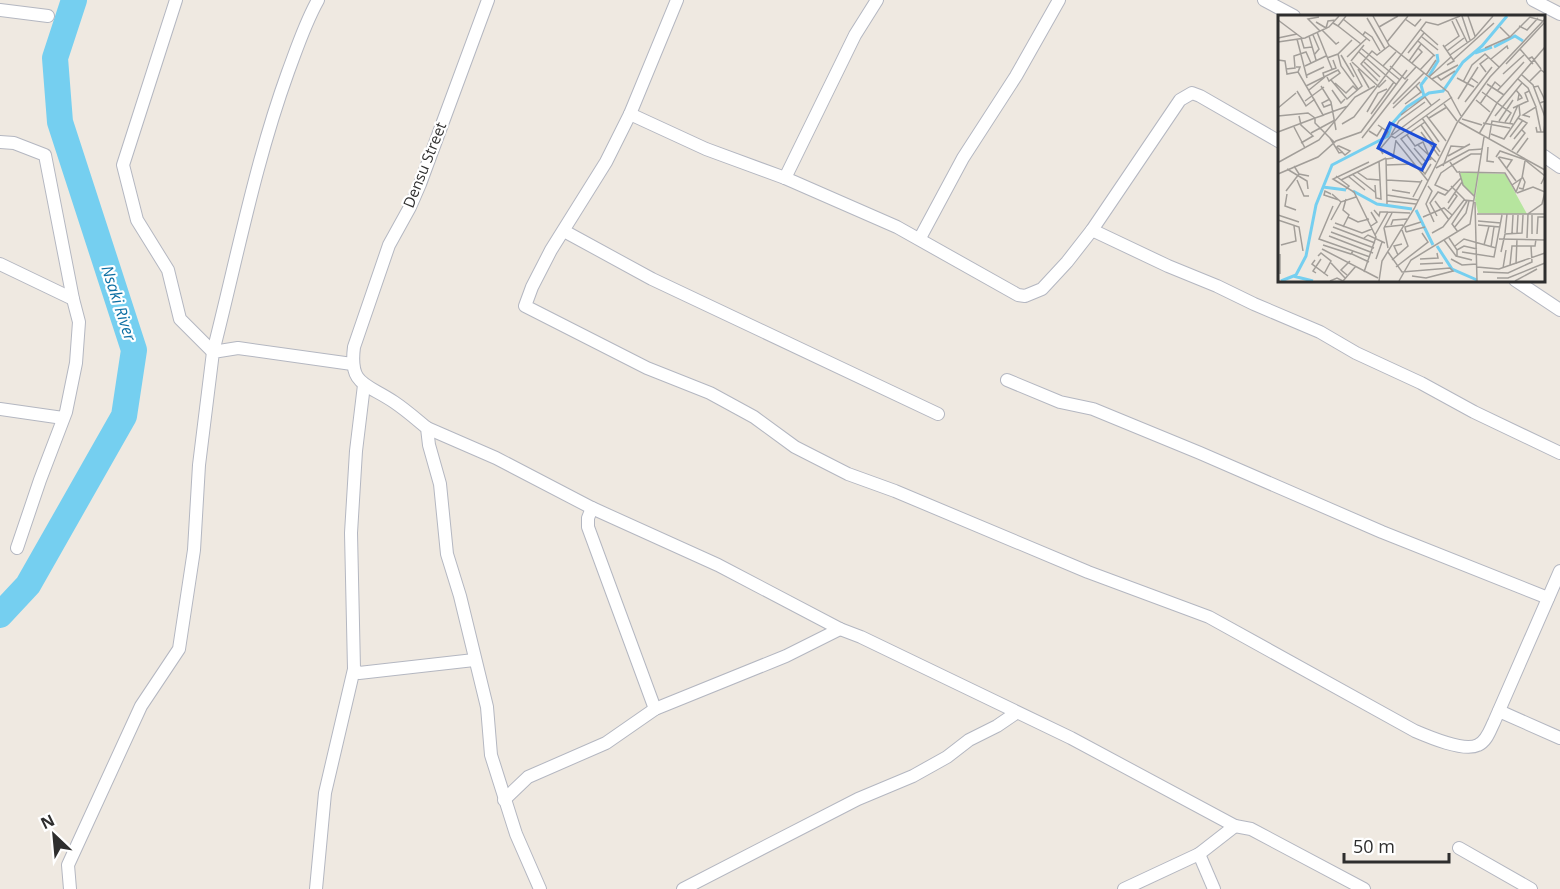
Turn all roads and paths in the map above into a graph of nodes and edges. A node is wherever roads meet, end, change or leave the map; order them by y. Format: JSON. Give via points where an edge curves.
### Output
{"nodes":[{"id":1,"x":176,"y":0,"type":"edge"},
{"id":2,"x":318,"y":0,"type":"edge"},
{"id":3,"x":488,"y":0,"type":"edge"},
{"id":4,"x":677,"y":0,"type":"edge"},
{"id":5,"x":877,"y":0,"type":"edge"},
{"id":6,"x":1059,"y":0,"type":"edge"},
{"id":7,"x":1264,"y":0,"type":"edge"},
{"id":8,"x":1533,"y":0,"type":"edge"},
{"id":9,"x":0,"y":10,"type":"edge"},
{"id":10,"x":1560,"y":14,"type":"edge"},
{"id":11,"x":1292,"y":15,"type":"edge"},
{"id":12,"x":48,"y":16,"type":"dead end"},
{"id":13,"x":630,"y":114,"type":"junction"},
{"id":14,"x":1278,"y":141,"type":"edge"},
{"id":15,"x":0,"y":142,"type":"edge"},
{"id":16,"x":1545,"y":157,"type":"edge"},
{"id":17,"x":1560,"y":167,"type":"edge"},
{"id":18,"x":785,"y":178,"type":"junction"},
{"id":19,"x":1092,"y":230,"type":"junction"},
{"id":20,"x":564,"y":231,"type":"junction"},
{"id":21,"x":920,"y":238,"type":"junction"},
{"id":22,"x":0,"y":264,"type":"edge"},
{"id":23,"x":1518,"y":282,"type":"edge"},
{"id":24,"x":73,"y":299,"type":"junction"},
{"id":25,"x":1560,"y":310,"type":"edge"},
{"id":26,"x":213,"y":352,"type":"junction"},
{"id":27,"x":352,"y":364,"type":"junction"},
{"id":28,"x":1007,"y":380,"type":"dead end"},
{"id":29,"x":364,"y":385,"type":"junction"},
{"id":30,"x":0,"y":410,"type":"edge"},
{"id":31,"x":938,"y":414,"type":"dead end"},
{"id":32,"x":63,"y":418,"type":"junction"},
{"id":33,"x":427,"y":428,"type":"junction"},
{"id":34,"x":1560,"y":453,"type":"edge"},
{"id":35,"x":592,"y":508,"type":"junction"},
{"id":36,"x":17,"y":548,"type":"dead end"},
{"id":37,"x":1560,"y":571,"type":"edge"},
{"id":38,"x":1548,"y":598,"type":"junction"},
{"id":39,"x":840,"y":629,"type":"junction"},
{"id":40,"x":474,"y":660,"type":"junction"},
{"id":41,"x":354,"y":669,"type":"junction"},
{"id":42,"x":655,"y":709,"type":"junction"},
{"id":43,"x":1499,"y":711,"type":"junction"},
{"id":44,"x":1016,"y":713,"type":"junction"},
{"id":45,"x":1560,"y":738,"type":"edge"},
{"id":46,"x":504,"y":800,"type":"junction"},
{"id":47,"x":1235,"y":826,"type":"junction"},
{"id":48,"x":1459,"y":848,"type":"dead end"},
{"id":49,"x":1199,"y":854,"type":"junction"},
{"id":50,"x":70,"y":889,"type":"edge"},
{"id":51,"x":316,"y":889,"type":"edge"},
{"id":52,"x":540,"y":889,"type":"edge"},
{"id":53,"x":683,"y":889,"type":"edge"},
{"id":54,"x":1124,"y":889,"type":"edge"},
{"id":55,"x":1214,"y":889,"type":"edge"},
{"id":56,"x":1364,"y":889,"type":"edge"},
{"id":57,"x":1531,"y":889,"type":"edge"}],
"edges":[{"from":1,"to":26,"type":"street","via":[[123,165],[136,220],[168,270],[180,319]]},
{"from":2,"to":26,"type":"street","via":[[287,75],[258,166]]},
{"from":3,"to":27,"type":"street","name":"Densu Street","via":[[420,184],[389,244],[354,346]]},
{"from":4,"to":13,"type":"street"},
{"from":5,"to":18,"type":"street","via":[[855,35]]},
{"from":6,"to":21,"type":"street","via":[[963,158]]},
{"from":7,"to":11,"type":"street"},
{"from":8,"to":10,"type":"street"},
{"from":9,"to":12,"type":"street"},
{"from":13,"to":18,"type":"street","via":[[706,149]]},
{"from":13,"to":20,"type":"street"},
{"from":14,"to":19,"type":"street","via":[[1200,96],[1185,95]]},
{"from":15,"to":24,"type":"street","via":[[45,155]]},
{"from":16,"to":17,"type":"street"},
{"from":18,"to":21,"type":"street"},
{"from":19,"to":21,"type":"street","via":[[1050,283],[1025,296]]},
{"from":19,"to":34,"type":"street","via":[[1320,332]]},
{"from":20,"to":31,"type":"street","via":[[652,279]]},
{"from":20,"to":43,"type":"street","via":[[532,286],[525,306],[647,368],[710,393],[754,417],[795,447],[848,474],[1209,617],[1436,740],[1469,748],[1479,745]]},
{"from":22,"to":24,"type":"street"},
{"from":23,"to":25,"type":"street"},
{"from":24,"to":32,"type":"street","via":[[79,322],[76,363]]},
{"from":26,"to":27,"type":"street","via":[[238,348]]},
{"from":26,"to":50,"type":"street","via":[[199,465],[194,550],[179,649],[141,706],[68,865]]},
{"from":27,"to":29,"type":"street"},
{"from":28,"to":38,"type":"street","via":[[1060,402],[1093,409]]},
{"from":29,"to":33,"type":"street"},
{"from":29,"to":41,"type":"street","via":[[351,533]]},
{"from":30,"to":32,"type":"street"},
{"from":32,"to":36,"type":"street"},
{"from":33,"to":35,"type":"street","via":[[496,458]]},
{"from":33,"to":40,"type":"street","via":[[440,484],[447,554]]},
{"from":35,"to":39,"type":"street","via":[[718,565]]},
{"from":35,"to":42,"type":"street","via":[[588,527]]},
{"from":37,"to":38,"type":"street"},
{"from":38,"to":43,"type":"street"},
{"from":39,"to":42,"type":"street","via":[[776,660]]},
{"from":39,"to":44,"type":"street"},
{"from":40,"to":41,"type":"street","via":[[358,673]]},
{"from":40,"to":46,"type":"street","via":[[487,707],[491,754]]},
{"from":41,"to":51,"type":"street","via":[[325,793]]},
{"from":42,"to":46,"type":"street","via":[[606,743],[528,777]]},
{"from":43,"to":45,"type":"street"},
{"from":44,"to":47,"type":"street","via":[[1071,738]]},
{"from":44,"to":53,"type":"street","via":[[913,776],[858,799]]},
{"from":46,"to":52,"type":"street"},
{"from":47,"to":49,"type":"street"},
{"from":47,"to":56,"type":"street","via":[[1251,829]]},
{"from":48,"to":57,"type":"street"},
{"from":49,"to":54,"type":"street"},
{"from":49,"to":55,"type":"street"}]}
